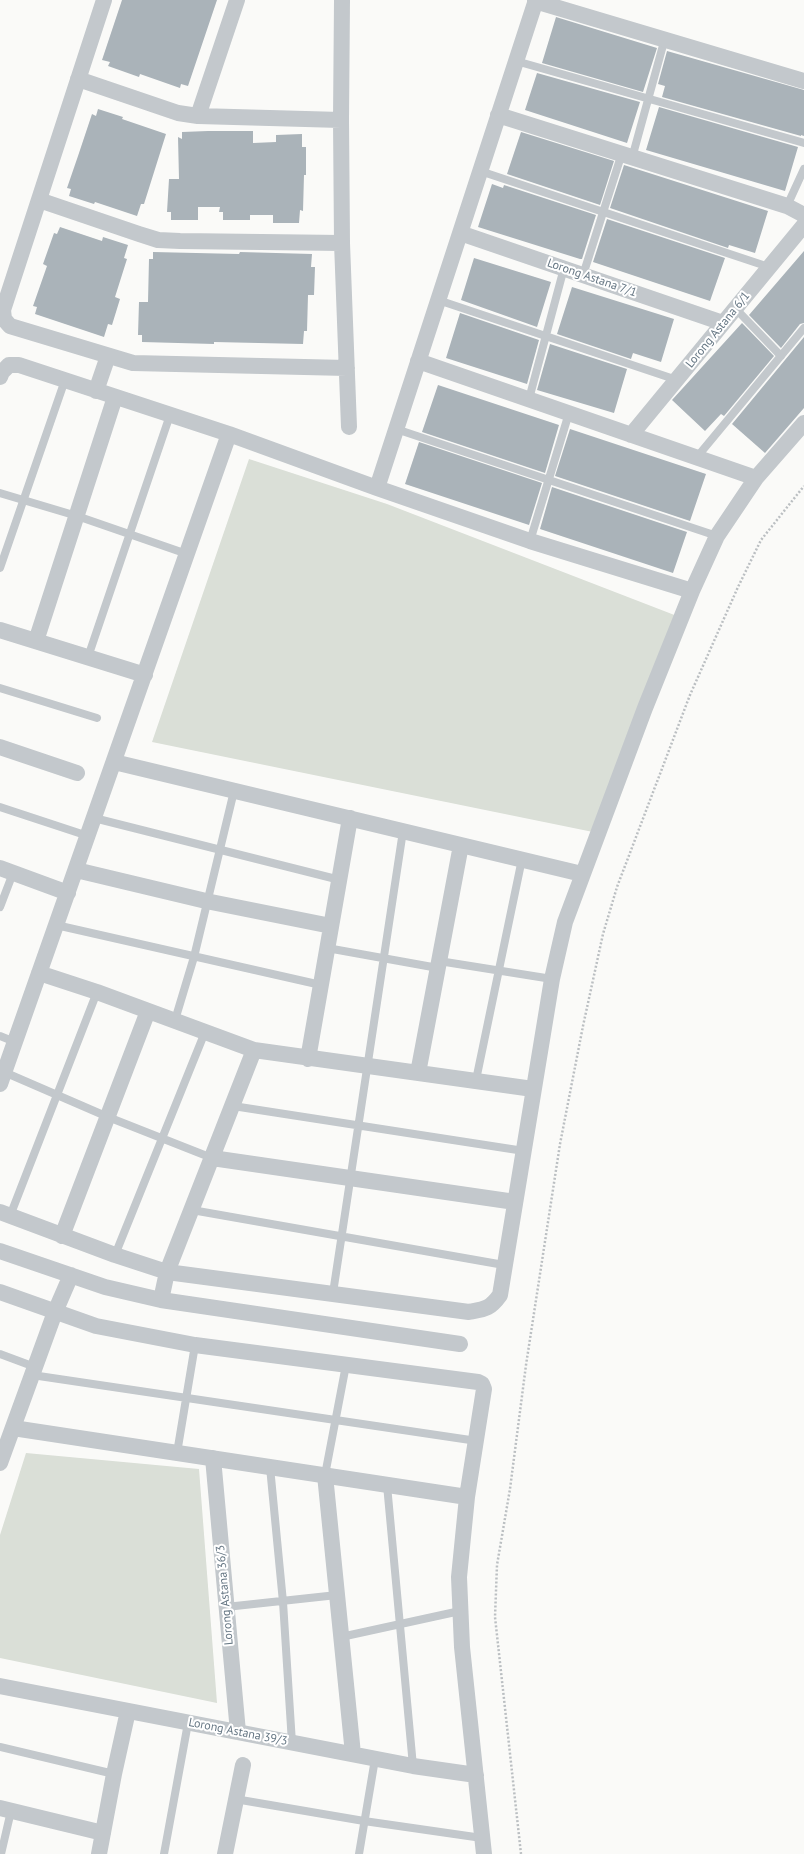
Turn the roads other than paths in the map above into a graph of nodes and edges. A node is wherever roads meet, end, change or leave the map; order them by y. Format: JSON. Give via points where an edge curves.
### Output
{"nodes":[{"id":1,"x":104,"y":0,"type":"edge"},
{"id":2,"x":237,"y":0,"type":"edge"},
{"id":3,"x":342,"y":0,"type":"edge"},
{"id":4,"x":535,"y":0,"type":"edge"},
{"id":5,"x":665,"y":38,"type":"junction"},
{"id":6,"x":516,"y":61,"type":"junction"},
{"id":7,"x":78,"y":79,"type":"junction"},
{"id":8,"x":804,"y":81,"type":"edge"},
{"id":9,"x":648,"y":99,"type":"junction"},
{"id":10,"x":198,"y":116,"type":"junction"},
{"id":11,"x":498,"y":116,"type":"junction"},
{"id":12,"x":341,"y":120,"type":"junction"},
{"id":13,"x":804,"y":143,"type":"edge"},
{"id":14,"x":627,"y":156,"type":"junction"},
{"id":15,"x":804,"y":169,"type":"edge"},
{"id":16,"x":480,"y":171,"type":"junction"},
{"id":17,"x":38,"y":200,"type":"junction"},
{"id":18,"x":786,"y":206,"type":"junction"},
{"id":19,"x":603,"y":212,"type":"junction"},
{"id":20,"x":804,"y":215,"type":"edge"},
{"id":21,"x":804,"y":225,"type":"edge"},
{"id":22,"x":460,"y":233,"type":"junction"},
{"id":23,"x":342,"y":243,"type":"junction"},
{"id":24,"x":769,"y":267,"type":"junction"},
{"id":25,"x":564,"y":268,"type":"junction"},
{"id":26,"x":583,"y":275,"type":"junction"},
{"id":27,"x":438,"y":300,"type":"junction"},
{"id":28,"x":736,"y":308,"type":"junction"},
{"id":29,"x":724,"y":323,"type":"junction"},
{"id":30,"x":804,"y":328,"type":"edge"},
{"id":31,"x":546,"y":336,"type":"junction"},
{"id":32,"x":108,"y":356,"type":"junction"},
{"id":33,"x":781,"y":356,"type":"junction"},
{"id":34,"x":418,"y":360,"type":"junction"},
{"id":35,"x":347,"y":368,"type":"junction"},
{"id":36,"x":0,"y":377,"type":"edge"},
{"id":37,"x":65,"y":380,"type":"junction"},
{"id":38,"x":676,"y":380,"type":"junction"},
{"id":39,"x":96,"y":391,"type":"junction"},
{"id":40,"x":116,"y":397,"type":"junction"},
{"id":41,"x":529,"y":399,"type":"junction"},
{"id":42,"x":569,"y":413,"type":"junction"},
{"id":43,"x":170,"y":415,"type":"junction"},
{"id":44,"x":804,"y":423,"type":"edge"},
{"id":45,"x":348,"y":427,"type":"dead end"},
{"id":46,"x":396,"y":429,"type":"junction"},
{"id":47,"x":229,"y":434,"type":"junction"},
{"id":48,"x":631,"y":435,"type":"junction"},
{"id":49,"x":697,"y":457,"type":"junction"},
{"id":50,"x":756,"y":478,"type":"junction"},
{"id":51,"x":549,"y":480,"type":"junction"},
{"id":52,"x":377,"y":488,"type":"junction"},
{"id":53,"x":0,"y":493,"type":"edge"},
{"id":54,"x":24,"y":500,"type":"junction"},
{"id":55,"x":77,"y":516,"type":"junction"},
{"id":56,"x":130,"y":536,"type":"junction"},
{"id":57,"x":717,"y":536,"type":"junction"},
{"id":58,"x":530,"y":541,"type":"junction"},
{"id":59,"x":187,"y":554,"type":"junction"},
{"id":60,"x":0,"y":568,"type":"edge"},
{"id":61,"x":692,"y":591,"type":"junction"},
{"id":62,"x":0,"y":630,"type":"edge"},
{"id":63,"x":36,"y":641,"type":"junction"},
{"id":64,"x":88,"y":657,"type":"junction"},
{"id":65,"x":145,"y":675,"type":"junction"},
{"id":66,"x":0,"y":688,"type":"edge"},
{"id":67,"x":97,"y":718,"type":"dead end"},
{"id":68,"x":0,"y":747,"type":"edge"},
{"id":69,"x":114,"y":762,"type":"junction"},
{"id":70,"x":77,"y":773,"type":"dead end"},
{"id":71,"x":234,"y":791,"type":"junction"},
{"id":72,"x":0,"y":807,"type":"edge"},
{"id":73,"x":94,"y":818,"type":"junction"},
{"id":74,"x":350,"y":818,"type":"junction"},
{"id":75,"x":402,"y":831,"type":"junction"},
{"id":76,"x":88,"y":836,"type":"junction"},
{"id":77,"x":461,"y":845,"type":"junction"},
{"id":78,"x":219,"y":849,"type":"junction"},
{"id":79,"x":522,"y":859,"type":"junction"},
{"id":80,"x":76,"y":870,"type":"junction"},
{"id":81,"x":6,"y":871,"type":"edge"},
{"id":82,"x":582,"y":874,"type":"junction"},
{"id":83,"x":340,"y":880,"type":"junction"},
{"id":84,"x":68,"y":893,"type":"junction"},
{"id":85,"x":206,"y":901,"type":"junction"},
{"id":86,"x":0,"y":907,"type":"edge"},
{"id":87,"x":56,"y":925,"type":"junction"},
{"id":88,"x":332,"y":926,"type":"junction"},
{"id":89,"x":327,"y":948,"type":"junction"},
{"id":90,"x":194,"y":956,"type":"junction"},
{"id":91,"x":384,"y":958,"type":"junction"},
{"id":92,"x":438,"y":965,"type":"junction"},
{"id":93,"x":499,"y":970,"type":"junction"},
{"id":94,"x":39,"y":973,"type":"junction"},
{"id":95,"x":552,"y":979,"type":"junction"},
{"id":96,"x":321,"y":985,"type":"junction"},
{"id":97,"x":97,"y":992,"type":"junction"},
{"id":98,"x":148,"y":1011,"type":"junction"},
{"id":99,"x":175,"y":1020,"type":"junction"},
{"id":100,"x":205,"y":1032,"type":"junction"},
{"id":101,"x":0,"y":1036,"type":"edge"},
{"id":102,"x":15,"y":1042,"type":"junction"},
{"id":103,"x":254,"y":1050,"type":"junction"},
{"id":104,"x":308,"y":1059,"type":"junction"},
{"id":105,"x":367,"y":1065,"type":"junction"},
{"id":106,"x":418,"y":1073,"type":"junction"},
{"id":107,"x":2,"y":1078,"type":"edge"},
{"id":108,"x":476,"y":1080,"type":"junction"},
{"id":109,"x":533,"y":1089,"type":"junction"},
{"id":110,"x":57,"y":1094,"type":"junction"},
{"id":111,"x":233,"y":1106,"type":"junction"},
{"id":112,"x":108,"y":1117,"type":"junction"},
{"id":113,"x":358,"y":1125,"type":"junction"},
{"id":114,"x":163,"y":1139,"type":"junction"},
{"id":115,"x":524,"y":1151,"type":"junction"},
{"id":116,"x":212,"y":1158,"type":"junction"},
{"id":117,"x":350,"y":1179,"type":"junction"},
{"id":118,"x":515,"y":1202,"type":"junction"},
{"id":119,"x":192,"y":1210,"type":"junction"},
{"id":120,"x":5,"y":1214,"type":"edge"},
{"id":121,"x":62,"y":1236,"type":"junction"},
{"id":122,"x":341,"y":1236,"type":"junction"},
{"id":123,"x":0,"y":1251,"type":"edge"},
{"id":124,"x":116,"y":1255,"type":"junction"},
{"id":125,"x":504,"y":1265,"type":"junction"},
{"id":126,"x":167,"y":1272,"type":"junction"},
{"id":127,"x":71,"y":1275,"type":"junction"},
{"id":128,"x":0,"y":1292,"type":"edge"},
{"id":129,"x":333,"y":1293,"type":"junction"},
{"id":130,"x":161,"y":1300,"type":"junction"},
{"id":131,"x":55,"y":1312,"type":"junction"},
{"id":132,"x":460,"y":1344,"type":"dead end"},
{"id":133,"x":195,"y":1345,"type":"junction"},
{"id":134,"x":0,"y":1354,"type":"edge"},
{"id":135,"x":346,"y":1365,"type":"junction"},
{"id":136,"x":34,"y":1371,"type":"junction"},
{"id":137,"x":186,"y":1398,"type":"junction"},
{"id":138,"x":335,"y":1420,"type":"junction"},
{"id":139,"x":13,"y":1428,"type":"junction"},
{"id":140,"x":477,"y":1441,"type":"junction"},
{"id":141,"x":177,"y":1453,"type":"junction"},
{"id":142,"x":213,"y":1458,"type":"junction"},
{"id":143,"x":0,"y":1463,"type":"edge"},
{"id":144,"x":270,"y":1467,"type":"junction"},
{"id":145,"x":325,"y":1476,"type":"junction"},
{"id":146,"x":387,"y":1485,"type":"junction"},
{"id":147,"x":467,"y":1497,"type":"junction"},
{"id":148,"x":337,"y":1595,"type":"junction"},
{"id":149,"x":283,"y":1602,"type":"junction"},
{"id":150,"x":226,"y":1607,"type":"junction"},
{"id":151,"x":460,"y":1611,"type":"junction"},
{"id":152,"x":400,"y":1624,"type":"junction"},
{"id":153,"x":341,"y":1637,"type":"junction"},
{"id":154,"x":0,"y":1686,"type":"edge"},
{"id":155,"x":128,"y":1711,"type":"junction"},
{"id":156,"x":188,"y":1722,"type":"junction"},
{"id":157,"x":238,"y":1732,"type":"junction"},
{"id":158,"x":292,"y":1743,"type":"junction"},
{"id":159,"x":0,"y":1747,"type":"edge"},
{"id":160,"x":352,"y":1754,"type":"junction"},
{"id":161,"x":376,"y":1759,"type":"junction"},
{"id":162,"x":243,"y":1765,"type":"dead end"},
{"id":163,"x":413,"y":1766,"type":"junction"},
{"id":164,"x":114,"y":1774,"type":"junction"},
{"id":165,"x":476,"y":1775,"type":"junction"},
{"id":166,"x":236,"y":1799,"type":"junction"},
{"id":167,"x":6,"y":1810,"type":"edge"},
{"id":168,"x":364,"y":1821,"type":"junction"},
{"id":169,"x":103,"y":1833,"type":"junction"},
{"id":170,"x":482,"y":1838,"type":"junction"},
{"id":171,"x":1,"y":1854,"type":"edge"},
{"id":172,"x":100,"y":1854,"type":"edge"},
{"id":173,"x":164,"y":1854,"type":"edge"},
{"id":174,"x":225,"y":1854,"type":"edge"},
{"id":175,"x":359,"y":1854,"type":"edge"},
{"id":176,"x":484,"y":1854,"type":"edge"}],
"edges":[{"from":1,"to":7,"type":"street"},
{"from":2,"to":10,"type":"street"},
{"from":3,"to":12,"type":"street"},
{"from":4,"to":5,"type":"street"},
{"from":4,"to":6,"type":"street"},
{"from":5,"to":8,"type":"street"},
{"from":5,"to":9,"type":"lane"},
{"from":6,"to":9,"type":"lane"},
{"from":6,"to":11,"type":"street"},
{"from":7,"to":10,"type":"street","via":[[178,113]]},
{"from":7,"to":17,"type":"street"},
{"from":9,"to":13,"type":"lane"},
{"from":9,"to":14,"type":"lane"},
{"from":10,"to":12,"type":"street"},
{"from":11,"to":14,"type":"street"},
{"from":11,"to":16,"type":"street"},
{"from":12,"to":23,"type":"street"},
{"from":14,"to":18,"type":"street"},
{"from":14,"to":19,"type":"lane"},
{"from":15,"to":18,"type":"lane"},
{"from":16,"to":19,"type":"lane"},
{"from":16,"to":22,"type":"street"},
{"from":17,"to":23,"type":"street","via":[[158,240]]},
{"from":17,"to":32,"type":"street","via":[[3,310],[4,319],[10,326]]},
{"from":18,"to":20,"type":"street"},
{"from":19,"to":24,"type":"lane"},
{"from":19,"to":26,"type":"lane"},
{"from":21,"to":24,"type":"street","name":"Lorong Astana 6/1"},
{"from":22,"to":25,"type":"street","name":"Lorong Astana 7/1"},
{"from":22,"to":27,"type":"street"},
{"from":23,"to":35,"type":"street"},
{"from":24,"to":28,"type":"street","name":"Lorong Astana 6/1"},
{"from":25,"to":26,"type":"street","name":"Lorong Astana 7/1"},
{"from":25,"to":31,"type":"lane"},
{"from":26,"to":29,"type":"street","name":"Lorong Astana 7/1"},
{"from":27,"to":31,"type":"lane"},
{"from":27,"to":34,"type":"street"},
{"from":28,"to":29,"type":"street","name":"Lorong Astana 6/1"},
{"from":28,"to":33,"type":"lane"},
{"from":29,"to":38,"type":"street","name":"Lorong Astana 6/1"},
{"from":30,"to":33,"type":"lane"},
{"from":31,"to":38,"type":"lane"},
{"from":31,"to":41,"type":"lane"},
{"from":32,"to":35,"type":"street","via":[[152,365]]},
{"from":32,"to":39,"type":"street"},
{"from":33,"to":49,"type":"lane"},
{"from":34,"to":41,"type":"street"},
{"from":34,"to":46,"type":"street"},
{"from":35,"to":45,"type":"street"},
{"from":36,"to":37,"type":"street","via":[[9,365],[18,365]]},
{"from":37,"to":39,"type":"street"},
{"from":37,"to":54,"type":"lane"},
{"from":38,"to":48,"type":"street","name":"Lorong Astana 6/1"},
{"from":39,"to":40,"type":"street"},
{"from":40,"to":43,"type":"street"},
{"from":40,"to":55,"type":"street"},
{"from":41,"to":42,"type":"street"},
{"from":42,"to":48,"type":"street"},
{"from":42,"to":51,"type":"lane"},
{"from":43,"to":47,"type":"street"},
{"from":43,"to":56,"type":"lane"},
{"from":44,"to":50,"type":"street"},
{"from":46,"to":51,"type":"lane"},
{"from":46,"to":52,"type":"street"},
{"from":47,"to":52,"type":"street"},
{"from":47,"to":59,"type":"street"},
{"from":48,"to":49,"type":"street"},
{"from":49,"to":50,"type":"street"},
{"from":50,"to":57,"type":"street"},
{"from":51,"to":57,"type":"lane"},
{"from":51,"to":58,"type":"lane"},
{"from":52,"to":58,"type":"street"},
{"from":53,"to":54,"type":"lane"},
{"from":54,"to":55,"type":"lane"},
{"from":54,"to":60,"type":"lane"},
{"from":55,"to":56,"type":"lane"},
{"from":55,"to":63,"type":"street"},
{"from":56,"to":59,"type":"lane"},
{"from":56,"to":64,"type":"lane"},
{"from":57,"to":61,"type":"street"},
{"from":58,"to":61,"type":"street"},
{"from":59,"to":65,"type":"street"},
{"from":61,"to":82,"type":"street"},
{"from":62,"to":63,"type":"street"},
{"from":63,"to":64,"type":"street"},
{"from":64,"to":65,"type":"street"},
{"from":65,"to":69,"type":"street"},
{"from":66,"to":67,"type":"lane"},
{"from":68,"to":70,"type":"street"},
{"from":69,"to":71,"type":"street"},
{"from":69,"to":73,"type":"street"},
{"from":71,"to":74,"type":"street"},
{"from":71,"to":78,"type":"lane"},
{"from":72,"to":76,"type":"lane"},
{"from":73,"to":76,"type":"street"},
{"from":73,"to":78,"type":"lane"},
{"from":74,"to":75,"type":"street"},
{"from":74,"to":83,"type":"street"},
{"from":75,"to":77,"type":"street"},
{"from":75,"to":91,"type":"lane"},
{"from":76,"to":80,"type":"street"},
{"from":77,"to":79,"type":"street"},
{"from":77,"to":92,"type":"street"},
{"from":78,"to":83,"type":"lane"},
{"from":78,"to":85,"type":"lane"},
{"from":79,"to":82,"type":"street"},
{"from":79,"to":93,"type":"lane"},
{"from":80,"to":84,"type":"street"},
{"from":80,"to":85,"type":"street"},
{"from":81,"to":84,"type":"street"},
{"from":81,"to":86,"type":"lane"},
{"from":82,"to":95,"type":"street","via":[[565,922]]},
{"from":83,"to":88,"type":"street"},
{"from":84,"to":87,"type":"street"},
{"from":85,"to":88,"type":"street"},
{"from":85,"to":90,"type":"lane"},
{"from":87,"to":90,"type":"lane"},
{"from":87,"to":94,"type":"street"},
{"from":88,"to":89,"type":"street"},
{"from":89,"to":91,"type":"lane"},
{"from":89,"to":96,"type":"street"},
{"from":90,"to":96,"type":"lane"},
{"from":90,"to":99,"type":"lane"},
{"from":91,"to":92,"type":"lane"},
{"from":91,"to":105,"type":"lane"},
{"from":92,"to":93,"type":"lane"},
{"from":92,"to":106,"type":"street"},
{"from":93,"to":95,"type":"lane"},
{"from":93,"to":108,"type":"lane"},
{"from":94,"to":97,"type":"street"},
{"from":94,"to":102,"type":"street"},
{"from":95,"to":109,"type":"street"},
{"from":96,"to":104,"type":"street"},
{"from":97,"to":98,"type":"street"},
{"from":97,"to":110,"type":"lane"},
{"from":98,"to":99,"type":"street"},
{"from":98,"to":112,"type":"street"},
{"from":99,"to":100,"type":"street"},
{"from":100,"to":103,"type":"street"},
{"from":100,"to":114,"type":"lane"},
{"from":101,"to":102,"type":"lane"},
{"from":102,"to":107,"type":"street"},
{"from":103,"to":104,"type":"street"},
{"from":103,"to":111,"type":"street"},
{"from":104,"to":105,"type":"street"},
{"from":105,"to":106,"type":"street"},
{"from":105,"to":113,"type":"lane"},
{"from":106,"to":108,"type":"street"},
{"from":107,"to":110,"type":"lane"},
{"from":108,"to":109,"type":"street"},
{"from":109,"to":115,"type":"street"},
{"from":110,"to":112,"type":"lane"},
{"from":110,"to":120,"type":"lane"},
{"from":111,"to":113,"type":"lane"},
{"from":111,"to":116,"type":"street"},
{"from":112,"to":114,"type":"lane"},
{"from":112,"to":121,"type":"street"},
{"from":113,"to":115,"type":"lane"},
{"from":113,"to":117,"type":"lane"},
{"from":114,"to":116,"type":"lane"},
{"from":114,"to":124,"type":"lane"},
{"from":115,"to":118,"type":"street"},
{"from":116,"to":117,"type":"street"},
{"from":116,"to":119,"type":"street"},
{"from":117,"to":118,"type":"street"},
{"from":117,"to":122,"type":"lane"},
{"from":118,"to":125,"type":"street"},
{"from":119,"to":122,"type":"lane"},
{"from":119,"to":126,"type":"street"},
{"from":120,"to":121,"type":"street"},
{"from":121,"to":124,"type":"street"},
{"from":122,"to":125,"type":"lane"},
{"from":122,"to":129,"type":"lane"},
{"from":123,"to":127,"type":"street"},
{"from":124,"to":126,"type":"street"},
{"from":125,"to":129,"type":"street","via":[[500,1295],[492,1306],[469,1312]]},
{"from":126,"to":129,"type":"street"},
{"from":126,"to":130,"type":"street"},
{"from":127,"to":130,"type":"street"},
{"from":127,"to":131,"type":"street"},
{"from":128,"to":131,"type":"street"},
{"from":130,"to":132,"type":"street"},
{"from":131,"to":133,"type":"street","via":[[96,1326]]},
{"from":131,"to":136,"type":"street"},
{"from":133,"to":135,"type":"street"},
{"from":133,"to":137,"type":"lane"},
{"from":134,"to":136,"type":"lane"},
{"from":135,"to":138,"type":"lane"},
{"from":135,"to":140,"type":"street","via":[[482,1384],[484,1389]]},
{"from":136,"to":137,"type":"lane"},
{"from":136,"to":139,"type":"street"},
{"from":137,"to":138,"type":"lane"},
{"from":137,"to":141,"type":"lane"},
{"from":138,"to":140,"type":"lane"},
{"from":138,"to":145,"type":"lane"},
{"from":139,"to":141,"type":"street"},
{"from":139,"to":143,"type":"street"},
{"from":140,"to":147,"type":"street"},
{"from":141,"to":142,"type":"street"},
{"from":142,"to":144,"type":"street"},
{"from":142,"to":150,"type":"street","name":"Lorong Astana 36/3"},
{"from":144,"to":145,"type":"street"},
{"from":144,"to":149,"type":"lane"},
{"from":145,"to":146,"type":"street"},
{"from":145,"to":148,"type":"street"},
{"from":146,"to":147,"type":"street"},
{"from":146,"to":152,"type":"lane"},
{"from":147,"to":151,"type":"street","via":[[459,1577]]},
{"from":148,"to":149,"type":"lane"},
{"from":148,"to":153,"type":"street"},
{"from":149,"to":150,"type":"lane"},
{"from":149,"to":158,"type":"lane"},
{"from":150,"to":157,"type":"street","name":"Lorong Astana 36/3"},
{"from":151,"to":152,"type":"lane"},
{"from":151,"to":165,"type":"street"},
{"from":152,"to":153,"type":"lane"},
{"from":152,"to":163,"type":"lane"},
{"from":153,"to":160,"type":"street"},
{"from":154,"to":155,"type":"street","name":"Lorong Astana 39/3"},
{"from":155,"to":156,"type":"street","name":"Lorong Astana 39/3"},
{"from":155,"to":164,"type":"street"},
{"from":156,"to":157,"type":"street","name":"Lorong Astana 39/3"},
{"from":156,"to":173,"type":"lane"},
{"from":157,"to":158,"type":"street","name":"Lorong Astana 39/3"},
{"from":158,"to":160,"type":"street","name":"Lorong Astana 39/3"},
{"from":159,"to":164,"type":"lane"},
{"from":160,"to":161,"type":"street","name":"Lorong Astana 39/3"},
{"from":161,"to":163,"type":"street","name":"Lorong Astana 39/3"},
{"from":161,"to":168,"type":"lane"},
{"from":162,"to":166,"type":"street"},
{"from":163,"to":165,"type":"street","name":"Lorong Astana 39/3"},
{"from":164,"to":169,"type":"street"},
{"from":165,"to":170,"type":"street"},
{"from":166,"to":168,"type":"lane"},
{"from":166,"to":174,"type":"street"},
{"from":167,"to":169,"type":"street"},
{"from":167,"to":171,"type":"lane"},
{"from":168,"to":170,"type":"lane"},
{"from":168,"to":175,"type":"lane"},
{"from":169,"to":172,"type":"street"},
{"from":170,"to":176,"type":"street"}]}
